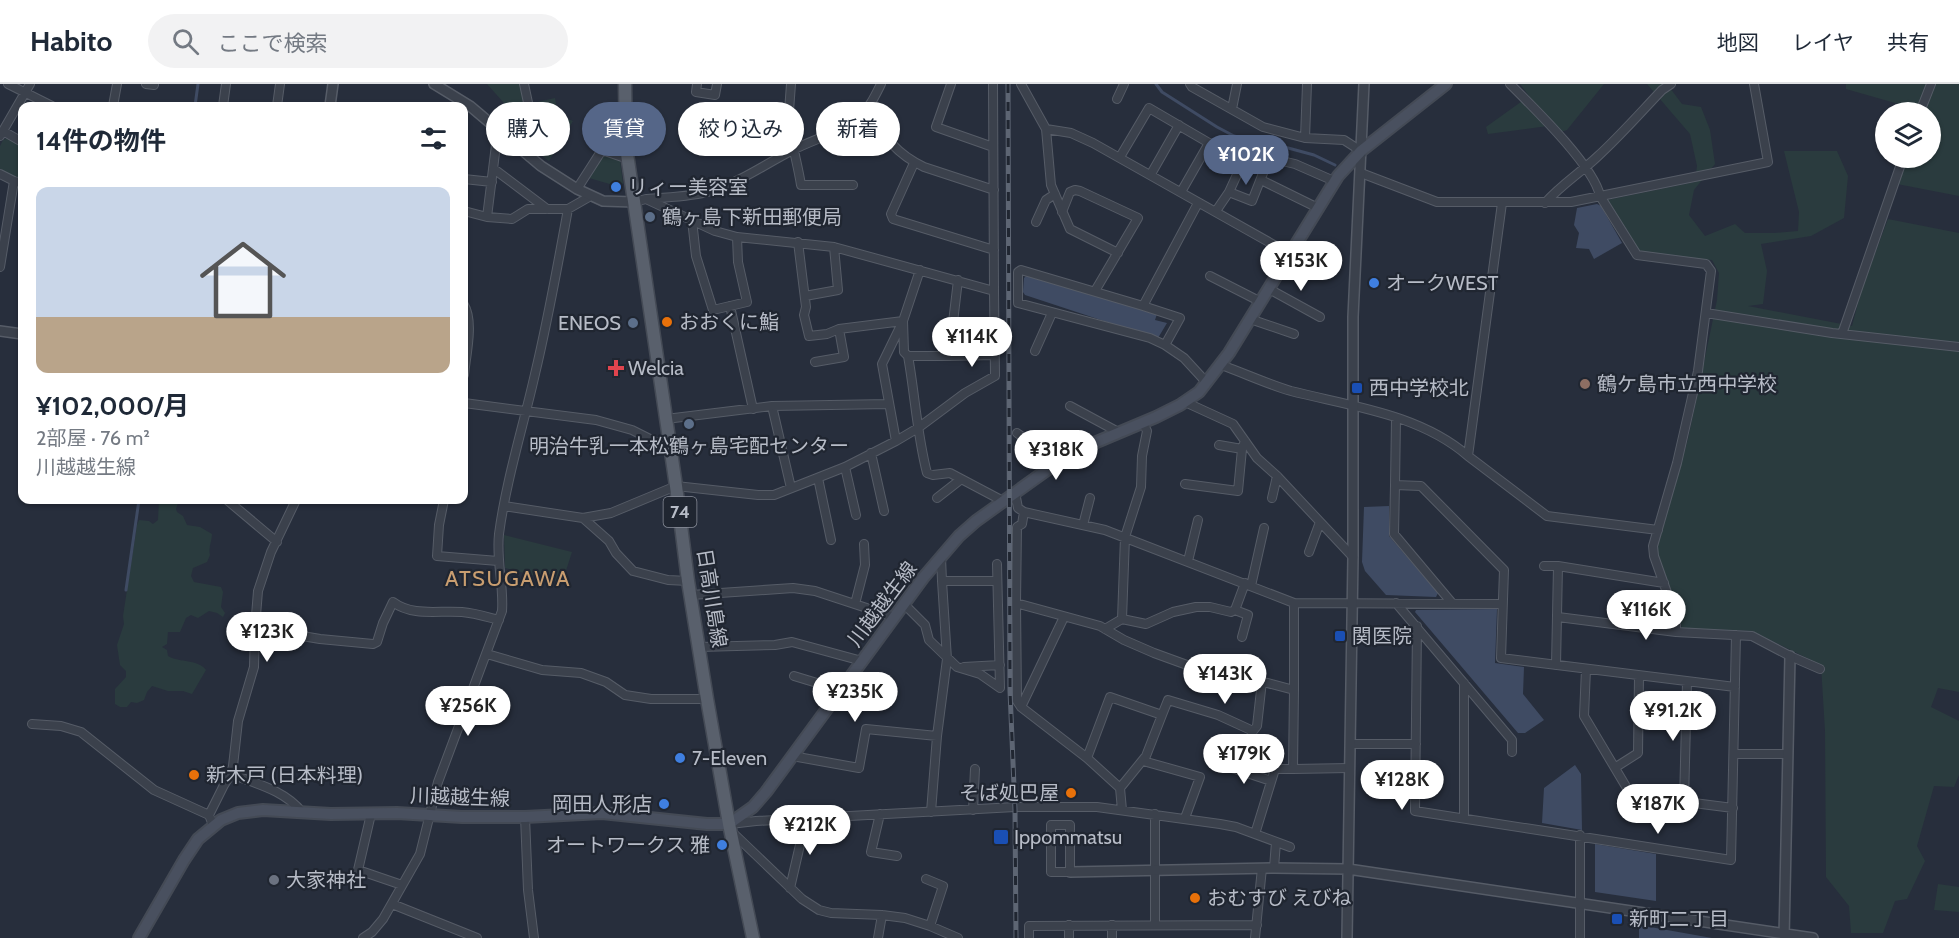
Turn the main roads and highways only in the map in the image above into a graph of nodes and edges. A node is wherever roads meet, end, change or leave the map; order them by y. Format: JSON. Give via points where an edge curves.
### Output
{"nodes":[{"id":1,"x":625,"y":84,"type":"edge"},
{"id":2,"x":1446,"y":84,"type":"edge"},
{"id":3,"x":730,"y":828,"type":"junction"},
{"id":4,"x":139,"y":938,"type":"edge"},
{"id":5,"x":753,"y":938,"type":"edge"}],
"edges":[{"from":1,"to":3,"type":"main road","name":"日高川島線","number":"74","via":[[628,159],[640,200],[688,580]]},
{"from":2,"to":3,"type":"main road","name":"川越越生線","via":[[1361,151],[1335,182],[1207,383],[1185,402],[1058,462],[976,521],[941,557],[753,807]]},
{"from":3,"to":4,"type":"main road","name":"川越越生線","via":[[602,813],[462,817],[250,811],[211,820]]},
{"from":3,"to":5,"type":"main road","name":"日高川島線","number":"74"}]}
